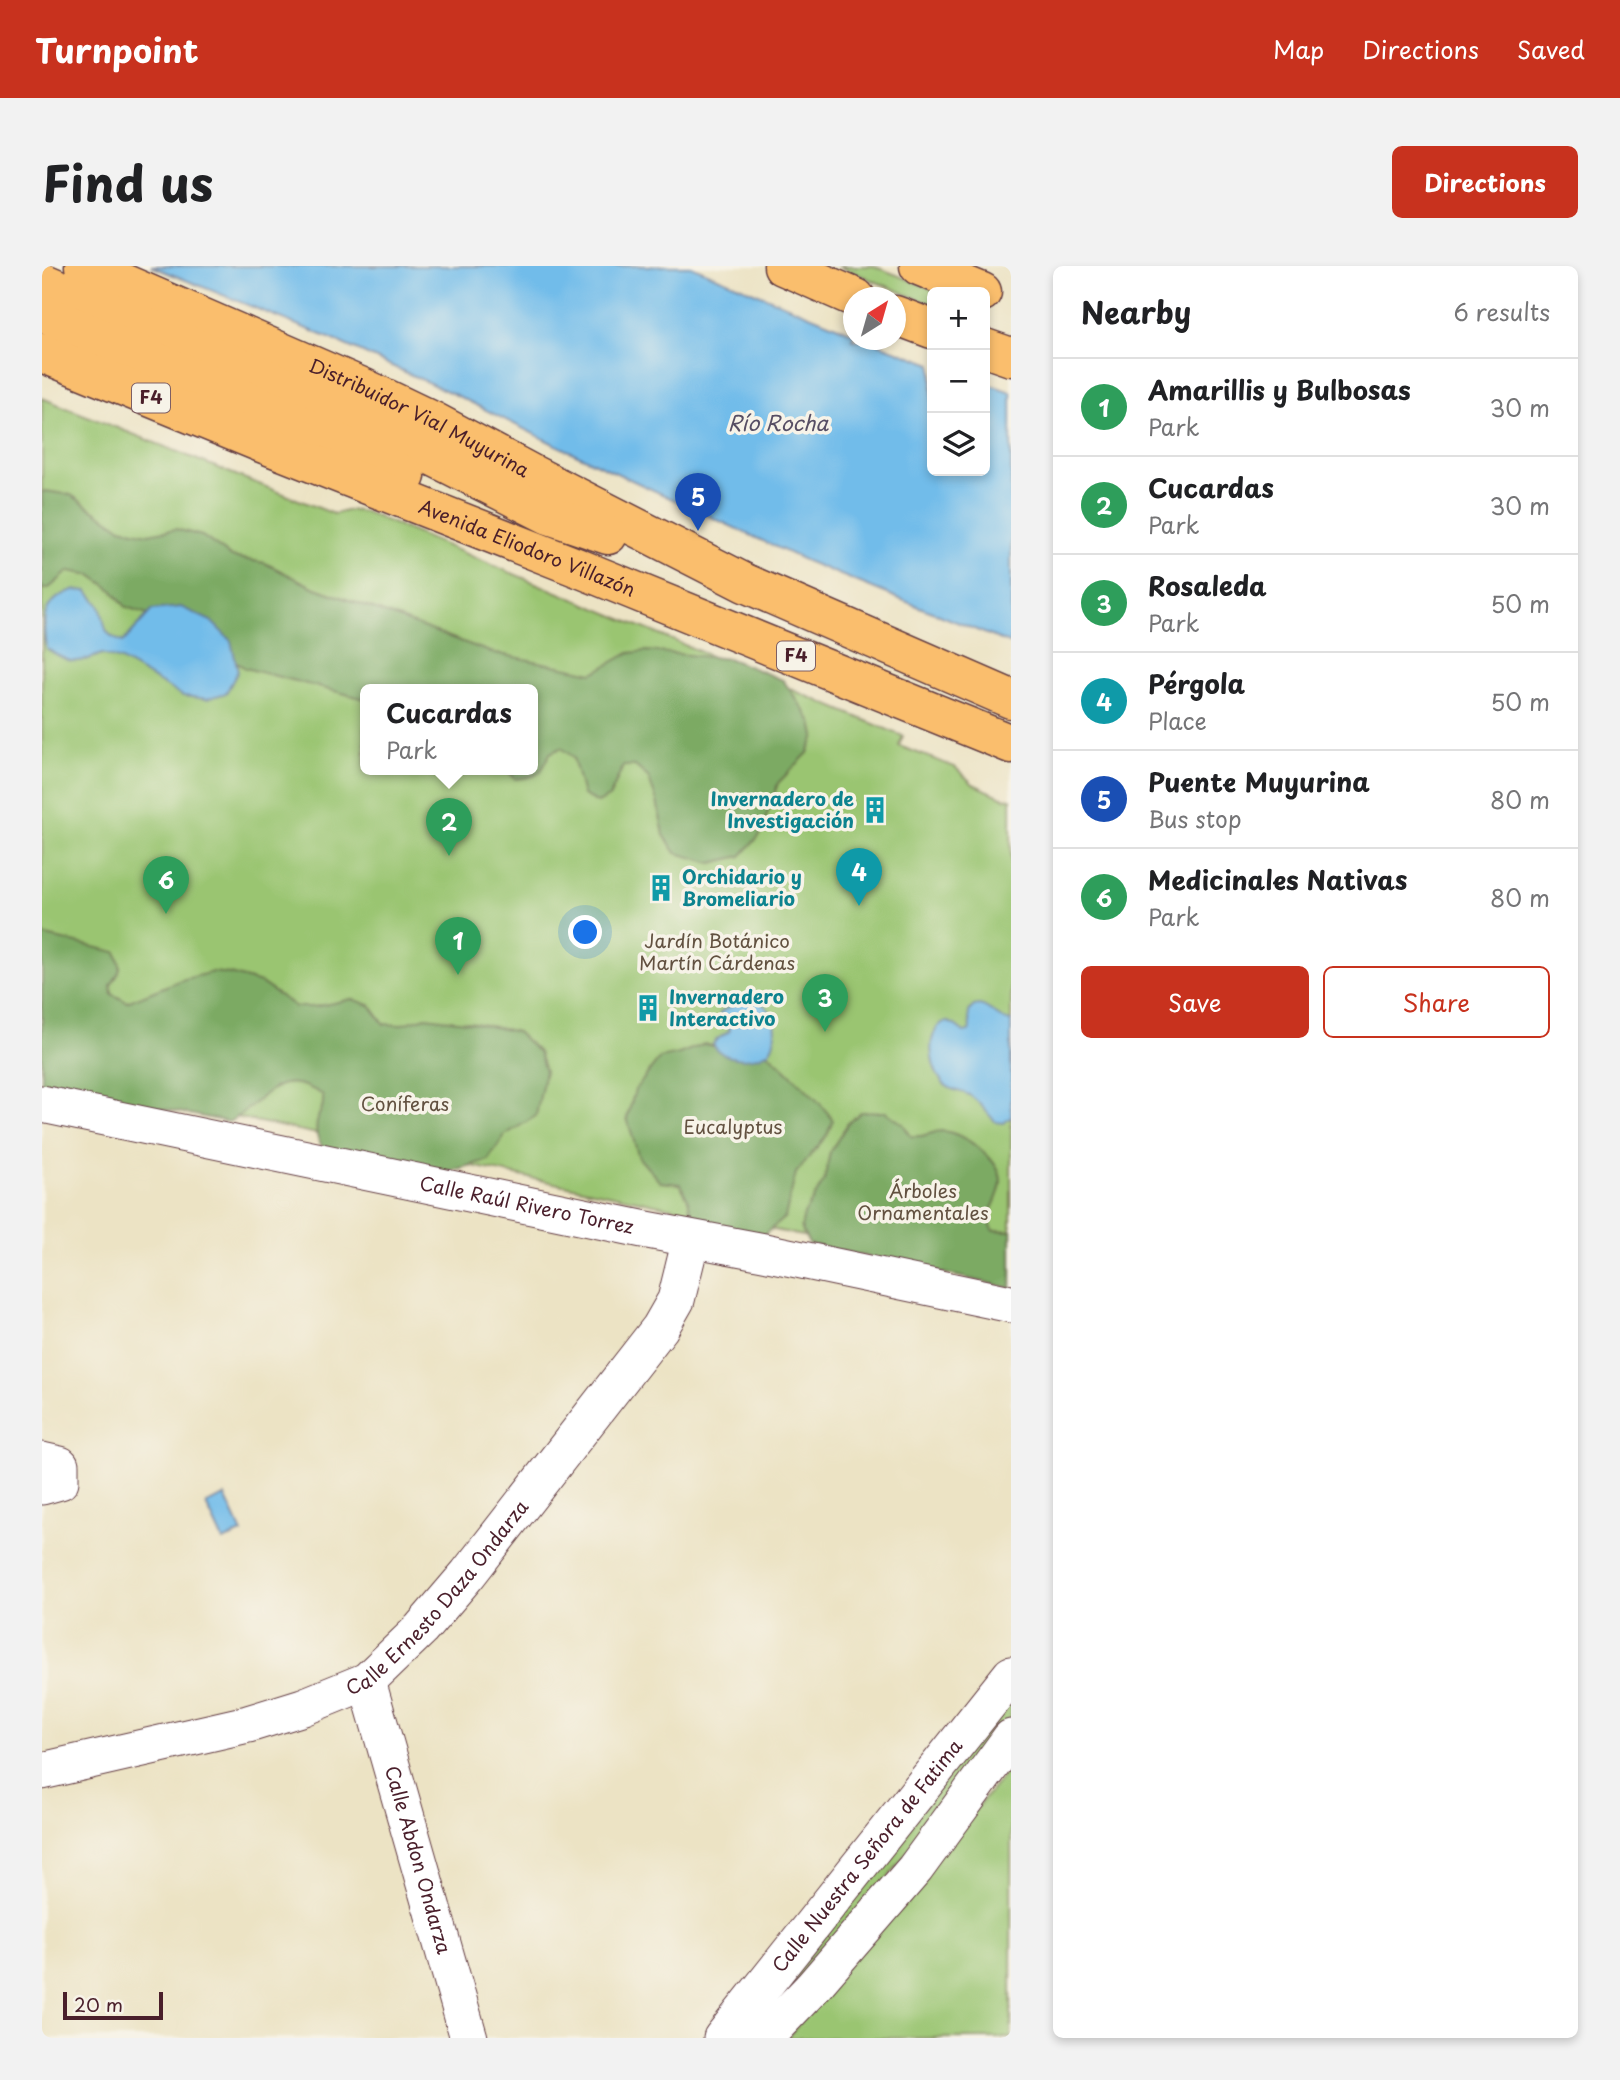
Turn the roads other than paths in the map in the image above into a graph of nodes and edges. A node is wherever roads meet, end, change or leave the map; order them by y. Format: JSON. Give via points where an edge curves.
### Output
{"nodes":[{"id":1,"x":84,"y":266,"type":"edge"},
{"id":2,"x":783,"y":266,"type":"edge"},
{"id":3,"x":919,"y":266,"type":"edge"},
{"id":4,"x":42,"y":282,"type":"edge"},
{"id":5,"x":969,"y":287,"type":"edge"},
{"id":6,"x":843,"y":292,"type":"edge"},
{"id":7,"x":990,"y":296,"type":"edge"},
{"id":8,"x":1011,"y":303,"type":"edge"},
{"id":9,"x":42,"y":313,"type":"edge"},
{"id":10,"x":906,"y":319,"type":"edge"},
{"id":11,"x":927,"y":327,"type":"edge"},
{"id":12,"x":990,"y":350,"type":"edge"},
{"id":13,"x":42,"y":353,"type":"edge"},
{"id":14,"x":1011,"y":357,"type":"edge"},
{"id":15,"x":581,"y":569,"type":"junction"},
{"id":16,"x":745,"y":583,"type":"junction"},
{"id":17,"x":1011,"y":699,"type":"edge"},
{"id":18,"x":1011,"y":744,"type":"edge"},
{"id":19,"x":42,"y":1104,"type":"edge"},
{"id":20,"x":691,"y":1239,"type":"junction"},
{"id":21,"x":1011,"y":1304,"type":"edge"},
{"id":22,"x":42,"y":1461,"type":"edge"},
{"id":23,"x":42,"y":1486,"type":"edge"},
{"id":24,"x":1011,"y":1675,"type":"edge"},
{"id":25,"x":367,"y":1681,"type":"junction"},
{"id":26,"x":1011,"y":1738,"type":"edge"},
{"id":27,"x":42,"y":1771,"type":"edge"},
{"id":28,"x":469,"y":2038,"type":"edge"},
{"id":29,"x":722,"y":2038,"type":"edge"},
{"id":30,"x":764,"y":2038,"type":"edge"}],
"edges":[{"from":1,"to":16,"type":"main road","name":"Distribuidor Vial Muyurina","number":"F4","via":[[435,422]]},
{"from":2,"to":6,"type":"main road"},
{"from":3,"to":5,"type":"main road"},
{"from":4,"to":16,"type":"main road","via":[[343,411],[549,515]]},
{"from":7,"to":8,"type":"main road"},
{"from":9,"to":15,"type":"main road","via":[[282,415]]},
{"from":10,"to":11,"type":"main road"},
{"from":12,"to":14,"type":"main road"},
{"from":13,"to":15,"type":"main road","name":"Avenida Eliodoro Villazón","number":"F4"},
{"from":15,"to":18,"type":"main road","name":"Avenida Eliodoro Villazón","number":"F4"},
{"from":16,"to":17,"type":"main road","number":"F4"},
{"from":19,"to":20,"type":"street","name":"Calle Raúl Rivero Torrez"},
{"from":20,"to":21,"type":"street","name":"Calle Raúl Rivero Torrez"},
{"from":20,"to":25,"type":"street","name":"Calle Ernesto Daza Ondarza","via":[[676,1300],[660,1328],[468,1574],[421,1629]]},
{"from":22,"to":23,"type":"street","via":[[60,1465],[60,1481]]},
{"from":24,"to":29,"type":"street","name":"Calle Nuestra Señora de Fatima"},
{"from":25,"to":27,"type":"street","name":"Calle Ernesto Daza Ondarza","via":[[248,1724]]},
{"from":25,"to":28,"type":"street","name":"Calle Abdon Ondarza"},
{"from":26,"to":30,"type":"street","name":"Calle Nuestra Señora de Fatima","via":[[915,1869]]}]}
